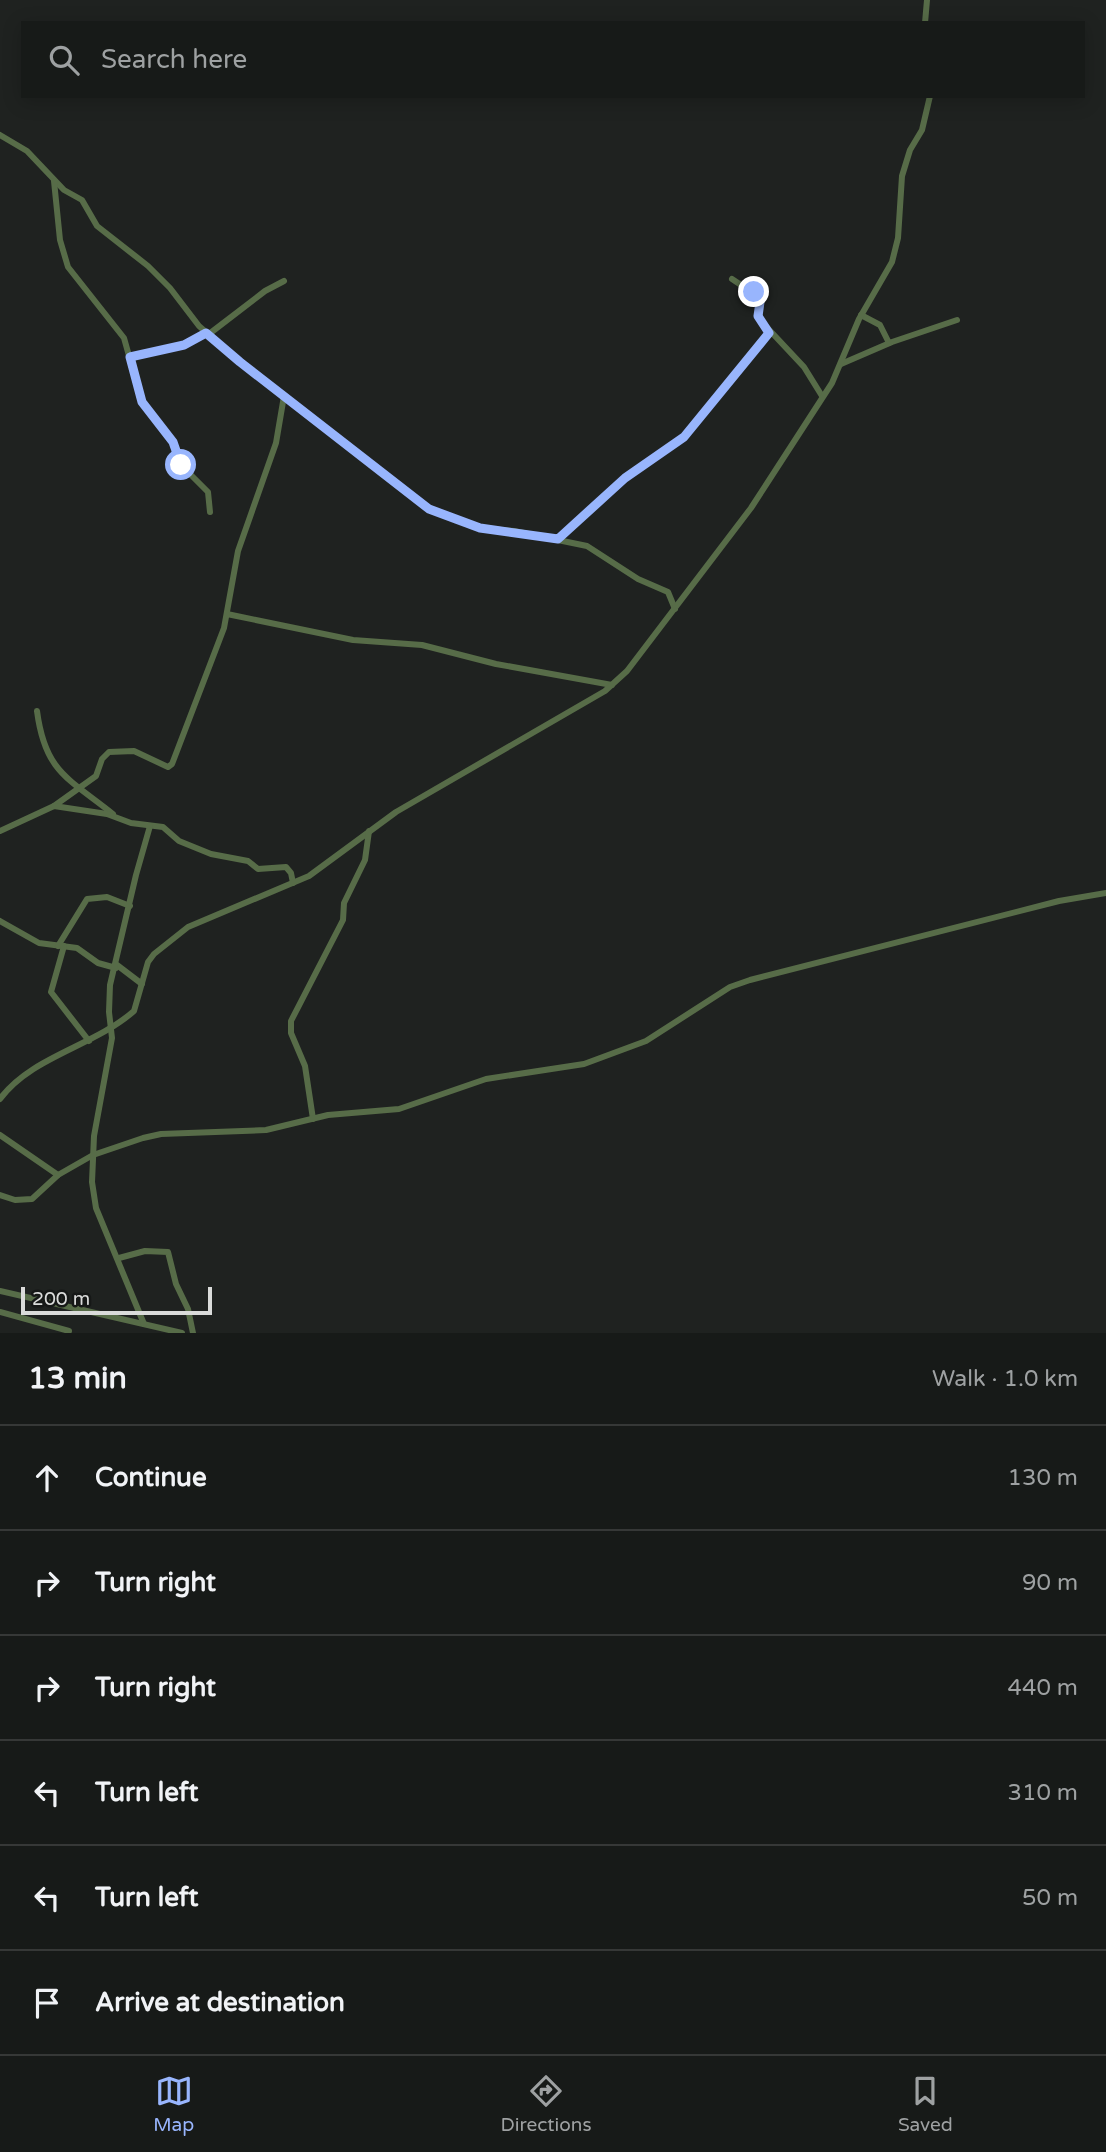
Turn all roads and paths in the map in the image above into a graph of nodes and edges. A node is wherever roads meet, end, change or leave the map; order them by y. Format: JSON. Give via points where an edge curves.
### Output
{"nodes":[{"id":1,"x":927,"y":0,"type":"edge"},
{"id":2,"x":925,"y":21,"type":"edge"},
{"id":3,"x":930,"y":98,"type":"edge"},
{"id":4,"x":0,"y":135,"type":"edge"},
{"id":5,"x":54,"y":181,"type":"junction"},
{"id":6,"x":732,"y":279,"type":"dead end"},
{"id":7,"x":284,"y":281,"type":"dead end"},
{"id":8,"x":861,"y":315,"type":"junction"},
{"id":9,"x":957,"y":320,"type":"dead end"},
{"id":10,"x":208,"y":333,"type":"junction"},
{"id":11,"x":769,"y":333,"type":"junction"},
{"id":12,"x":889,"y":343,"type":"junction"},
{"id":13,"x":130,"y":357,"type":"junction"},
{"id":14,"x":840,"y":365,"type":"junction"},
{"id":15,"x":284,"y":396,"type":"junction"},
{"id":16,"x":822,"y":396,"type":"junction"},
{"id":17,"x":211,"y":512,"type":"dead end"},
{"id":18,"x":558,"y":539,"type":"junction"},
{"id":19,"x":675,"y":609,"type":"junction"},
{"id":20,"x":227,"y":614,"type":"junction"},
{"id":21,"x":612,"y":685,"type":"junction"},
{"id":22,"x":37,"y":711,"type":"dead end"},
{"id":23,"x":79,"y":786,"type":"junction"},
{"id":24,"x":54,"y":806,"type":"junction"},
{"id":25,"x":118,"y":818,"type":"junction"},
{"id":26,"x":150,"y":826,"type":"junction"},
{"id":27,"x":0,"y":831,"type":"edge"},
{"id":28,"x":369,"y":831,"type":"junction"},
{"id":29,"x":292,"y":883,"type":"junction"},
{"id":30,"x":1106,"y":893,"type":"edge"},
{"id":31,"x":130,"y":906,"type":"junction"},
{"id":32,"x":0,"y":920,"type":"edge"},
{"id":33,"x":61,"y":946,"type":"junction"},
{"id":34,"x":116,"y":966,"type":"junction"},
{"id":35,"x":142,"y":984,"type":"junction"},
{"id":36,"x":111,"y":1028,"type":"junction"},
{"id":37,"x":89,"y":1041,"type":"junction"},
{"id":38,"x":0,"y":1099,"type":"edge"},
{"id":39,"x":313,"y":1119,"type":"junction"},
{"id":40,"x":0,"y":1135,"type":"edge"},
{"id":41,"x":93,"y":1155,"type":"junction"},
{"id":42,"x":58,"y":1175,"type":"junction"},
{"id":43,"x":0,"y":1195,"type":"edge"},
{"id":44,"x":119,"y":1258,"type":"junction"},
{"id":45,"x":0,"y":1291,"type":"edge"},
{"id":46,"x":0,"y":1312,"type":"edge"},
{"id":47,"x":141,"y":1323,"type":"junction"},
{"id":48,"x":69,"y":1331,"type":"dead end"},
{"id":49,"x":139,"y":1333,"type":"edge"},
{"id":50,"x":182,"y":1333,"type":"edge"},
{"id":51,"x":193,"y":1333,"type":"edge"}],
"edges":[{"from":1,"to":2,"type":"street"},
{"from":3,"to":8,"type":"street","via":[[922,131],[902,176],[895,251]]},
{"from":4,"to":5,"type":"street","via":[[33,156]]},
{"from":5,"to":10,"type":"street","via":[[82,200],[97,226],[148,266]]},
{"from":5,"to":13,"type":"street","via":[[60,240],[68,267],[108,314]]},
{"from":6,"to":11,"type":"street","via":[[758,296],[758,316]]},
{"from":7,"to":10,"type":"street"},
{"from":8,"to":12,"type":"street","via":[[880,325]]},
{"from":8,"to":14,"type":"street"},
{"from":9,"to":12,"type":"street"},
{"from":10,"to":13,"type":"street","via":[[184,345]]},
{"from":10,"to":15,"type":"street"},
{"from":11,"to":16,"type":"street","via":[[800,363]]},
{"from":11,"to":18,"type":"street","via":[[684,437],[625,478]]},
{"from":12,"to":14,"type":"street"},
{"from":13,"to":17,"type":"street","via":[[142,402],[173,442],[179,463],[208,492]]},
{"from":14,"to":16,"type":"street"},
{"from":15,"to":18,"type":"street","via":[[440,515],[480,528]]},
{"from":15,"to":20,"type":"street","via":[[276,443],[238,551]]},
{"from":16,"to":19,"type":"street","via":[[751,508]]},
{"from":18,"to":19,"type":"street","via":[[587,546],[638,579],[668,592]]},
{"from":19,"to":21,"type":"street","via":[[641,656]]},
{"from":20,"to":21,"type":"street","via":[[353,640],[422,645]]},
{"from":20,"to":23,"type":"street","via":[[171,765],[134,751],[113,751],[104,755],[96,776]]},
{"from":21,"to":28,"type":"street"},
{"from":22,"to":23,"type":"street","via":[[47,754],[54,766]]},
{"from":23,"to":24,"type":"street"},
{"from":23,"to":25,"type":"street"},
{"from":24,"to":25,"type":"street"},
{"from":24,"to":27,"type":"street"},
{"from":25,"to":26,"type":"street"},
{"from":26,"to":29,"type":"street","via":[[163,827],[176,839],[211,854],[248,861],[258,869],[286,867]]},
{"from":26,"to":31,"type":"street"},
{"from":28,"to":29,"type":"street","via":[[327,864]]},
{"from":28,"to":39,"type":"street","via":[[365,860],[344,903],[343,920],[291,1021]]},
{"from":29,"to":35,"type":"street","via":[[188,927],[154,954]]},
{"from":30,"to":39,"type":"street","via":[[1050,903],[750,980],[730,987],[646,1041],[584,1064],[486,1079],[399,1109]]},
{"from":31,"to":33,"type":"street","via":[[107,897],[87,899]]},
{"from":31,"to":34,"type":"street"},
{"from":32,"to":33,"type":"street","via":[[39,943]]},
{"from":33,"to":34,"type":"street"},
{"from":33,"to":37,"type":"street","via":[[51,992]]},
{"from":34,"to":35,"type":"street"},
{"from":34,"to":36,"type":"street","via":[[109,995]]},
{"from":35,"to":36,"type":"street","via":[[134,1011]]},
{"from":36,"to":37,"type":"street"},
{"from":36,"to":41,"type":"street"},
{"from":37,"to":38,"type":"street","via":[[29,1069]]},
{"from":39,"to":41,"type":"street","via":[[256,1131],[161,1134]]},
{"from":40,"to":42,"type":"street"},
{"from":41,"to":42,"type":"street"},
{"from":41,"to":44,"type":"street","via":[[94,1201]]},
{"from":42,"to":43,"type":"street","via":[[32,1199]]},
{"from":44,"to":47,"type":"street"},
{"from":44,"to":51,"type":"street","via":[[156,1250],[169,1252]]},
{"from":45,"to":47,"type":"street"},
{"from":46,"to":48,"type":"street"},
{"from":47,"to":49,"type":"street"},
{"from":47,"to":50,"type":"street"}]}
